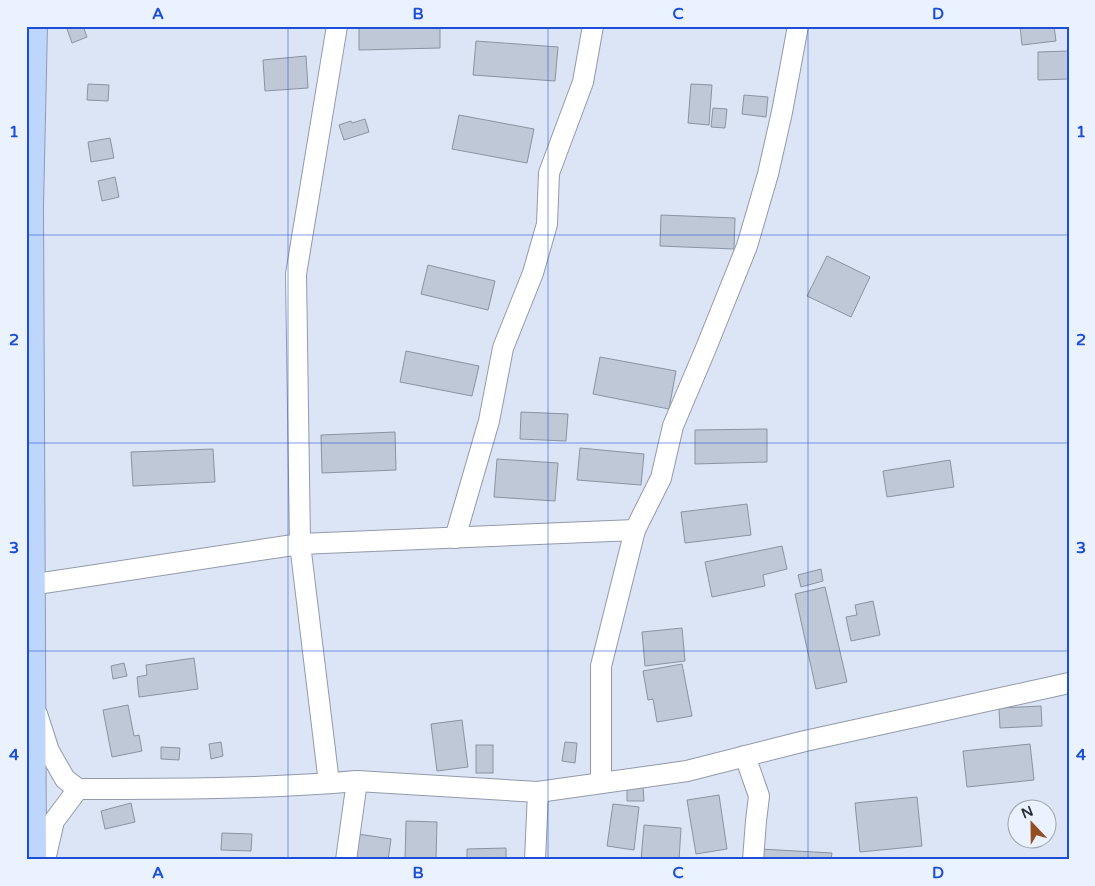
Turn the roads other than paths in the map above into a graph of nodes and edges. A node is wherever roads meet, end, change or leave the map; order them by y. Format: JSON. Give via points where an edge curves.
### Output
{"nodes":[{"id":1,"x":33,"y":26,"type":"edge"},
{"id":2,"x":337,"y":26,"type":"edge"},
{"id":3,"x":593,"y":26,"type":"edge"},
{"id":4,"x":798,"y":26,"type":"edge"},
{"id":5,"x":635,"y":530,"type":"junction"},
{"id":6,"x":454,"y":538,"type":"junction"},
{"id":7,"x":300,"y":544,"type":"junction"},
{"id":8,"x":30,"y":584,"type":"junction"},
{"id":9,"x":1069,"y":683,"type":"edge"},
{"id":10,"x":31,"y":696,"type":"junction"},
{"id":11,"x":745,"y":756,"type":"junction"},
{"id":12,"x":29,"y":774,"type":"edge"},
{"id":13,"x":357,"y":781,"type":"junction"},
{"id":14,"x":329,"y":783,"type":"junction"},
{"id":15,"x":600,"y":783,"type":"junction"},
{"id":16,"x":71,"y":784,"type":"junction"},
{"id":17,"x":538,"y":792,"type":"junction"},
{"id":18,"x":32,"y":860,"type":"edge"},
{"id":19,"x":46,"y":860,"type":"edge"},
{"id":20,"x":346,"y":860,"type":"edge"},
{"id":21,"x":535,"y":860,"type":"edge"},
{"id":22,"x":753,"y":860,"type":"edge"}],
"edges":[{"from":1,"to":8,"type":"highway","via":[[29,206]]},
{"from":2,"to":7,"type":"street","via":[[296,274]]},
{"from":3,"to":6,"type":"street","via":[[583,82],[549,173],[547,224],[533,273],[503,348],[489,421]]},
{"from":4,"to":5,"type":"street","via":[[768,174],[747,246],[673,426],[661,478]]},
{"from":5,"to":6,"type":"street"},
{"from":5,"to":15,"type":"street","via":[[601,666]]},
{"from":6,"to":7,"type":"street"},
{"from":7,"to":8,"type":"street"},
{"from":7,"to":14,"type":"street"},
{"from":8,"to":10,"type":"highway"},
{"from":9,"to":11,"type":"street"},
{"from":10,"to":12,"type":"highway"},
{"from":10,"to":16,"type":"street","via":[[49,751]]},
{"from":11,"to":15,"type":"street","via":[[687,771]]},
{"from":11,"to":22,"type":"street","via":[[759,796]]},
{"from":12,"to":16,"type":"street"},
{"from":12,"to":18,"type":"highway"},
{"from":13,"to":14,"type":"street"},
{"from":13,"to":17,"type":"street"},
{"from":13,"to":20,"type":"street"},
{"from":14,"to":16,"type":"street","via":[[218,789]]},
{"from":15,"to":17,"type":"street"},
{"from":16,"to":19,"type":"street","via":[[54,821]]},
{"from":17,"to":21,"type":"street"}]}
